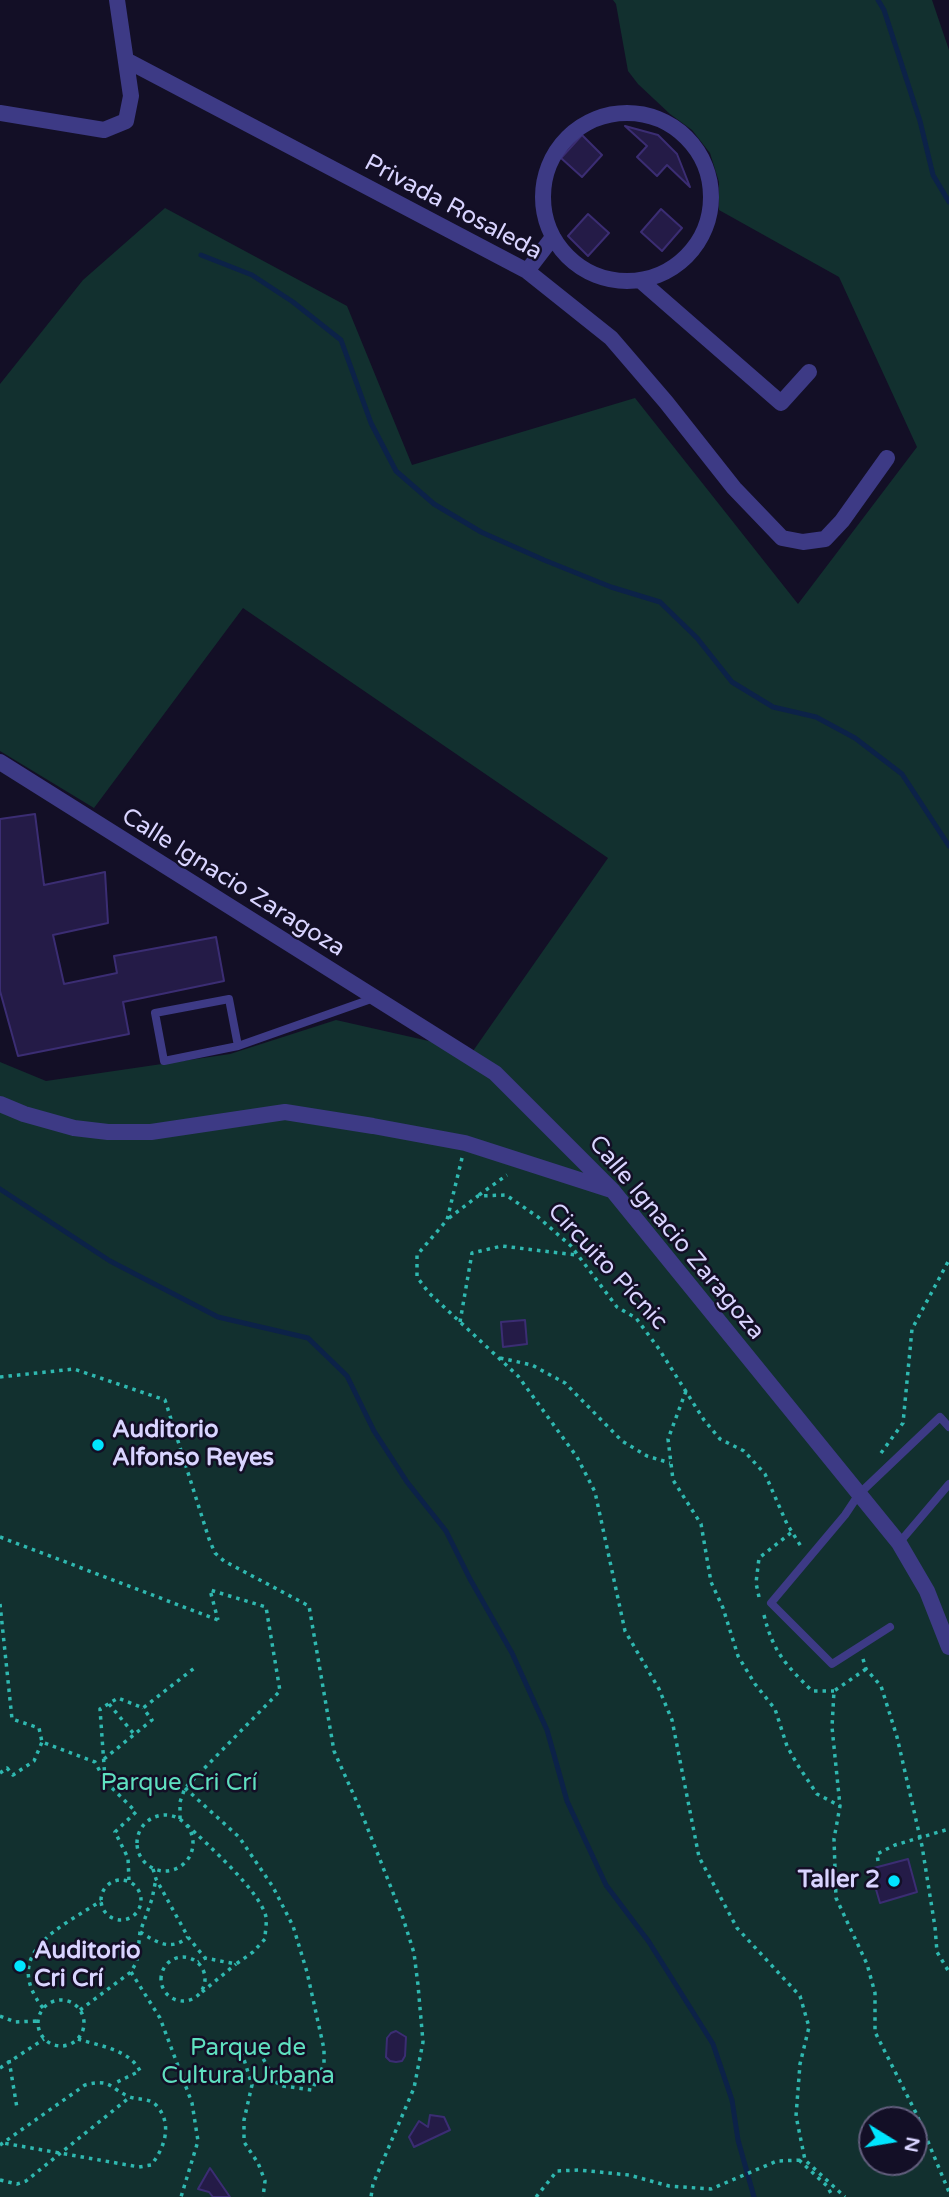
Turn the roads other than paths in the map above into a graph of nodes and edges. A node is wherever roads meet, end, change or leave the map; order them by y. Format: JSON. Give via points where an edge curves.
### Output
{"nodes":[{"id":1,"x":117,"y":0,"type":"edge"},
{"id":2,"x":126,"y":60,"type":"junction"},
{"id":3,"x":0,"y":113,"type":"edge"},
{"id":4,"x":553,"y":237,"type":"junction"},
{"id":5,"x":527,"y":271,"type":"junction"},
{"id":6,"x":641,"y":281,"type":"junction"},
{"id":7,"x":809,"y":372,"type":"dead end"},
{"id":8,"x":887,"y":458,"type":"dead end"},
{"id":9,"x":0,"y":762,"type":"edge"},
{"id":10,"x":374,"y":998,"type":"junction"},
{"id":11,"x":238,"y":1046,"type":"junction"},
{"id":12,"x":0,"y":1104,"type":"edge"},
{"id":13,"x":613,"y":1191,"type":"junction"},
{"id":14,"x":949,"y":1427,"type":"edge"},
{"id":15,"x":949,"y":1483,"type":"edge"},
{"id":16,"x":859,"y":1494,"type":"junction"},
{"id":17,"x":898,"y":1543,"type":"junction"},
{"id":18,"x":890,"y":1627,"type":"dead end"},
{"id":19,"x":949,"y":1647,"type":"edge"}],
"edges":[{"from":1,"to":2,"type":"street"},
{"from":2,"to":3,"type":"street","via":[[131,96],[126,121],[104,130]]},
{"from":2,"to":5,"type":"street","name":"Privada Rosaleda"},
{"from":4,"to":5,"type":"street"},
{"from":4,"to":6,"type":"street","via":[[569,258],[590,273],[615,281]]},
{"from":4,"to":6,"type":"street","via":[[544,212],[544,185],[552,160],[567,139],[588,123],[613,114],[639,114],[664,121],[686,137],[702,158],[710,183],[710,209],[702,235],[687,257],[666,272]]},
{"from":5,"to":8,"type":"street","name":"Privada Rosaleda","via":[[611,338],[734,488],[782,538],[803,542],[825,538]]},
{"from":6,"to":7,"type":"street","via":[[781,402]]},
{"from":9,"to":10,"type":"street","name":"Calle Ignacio Zaragoza"},
{"from":10,"to":11,"type":"lane"},
{"from":10,"to":13,"type":"street","name":"Calle Ignacio Zaragoza","via":[[495,1073]]},
{"from":11,"to":11,"type":"lane","via":[[164,1061],[155,1013],[229,999]]},
{"from":12,"to":13,"type":"street","via":[[74,1128],[108,1132],[151,1132],[285,1112],[465,1143]]},
{"from":13,"to":16,"type":"street","name":"Calle Ignacio Zaragoza"},
{"from":14,"to":16,"type":"lane","via":[[940,1417]]},
{"from":15,"to":17,"type":"lane"},
{"from":16,"to":17,"type":"street","name":"Calle Ignacio Zaragoza"},
{"from":16,"to":18,"type":"lane","via":[[771,1603],[832,1664]]},
{"from":17,"to":19,"type":"street","name":"Calle Ignacio Zaragoza","via":[[927,1591]]}]}
